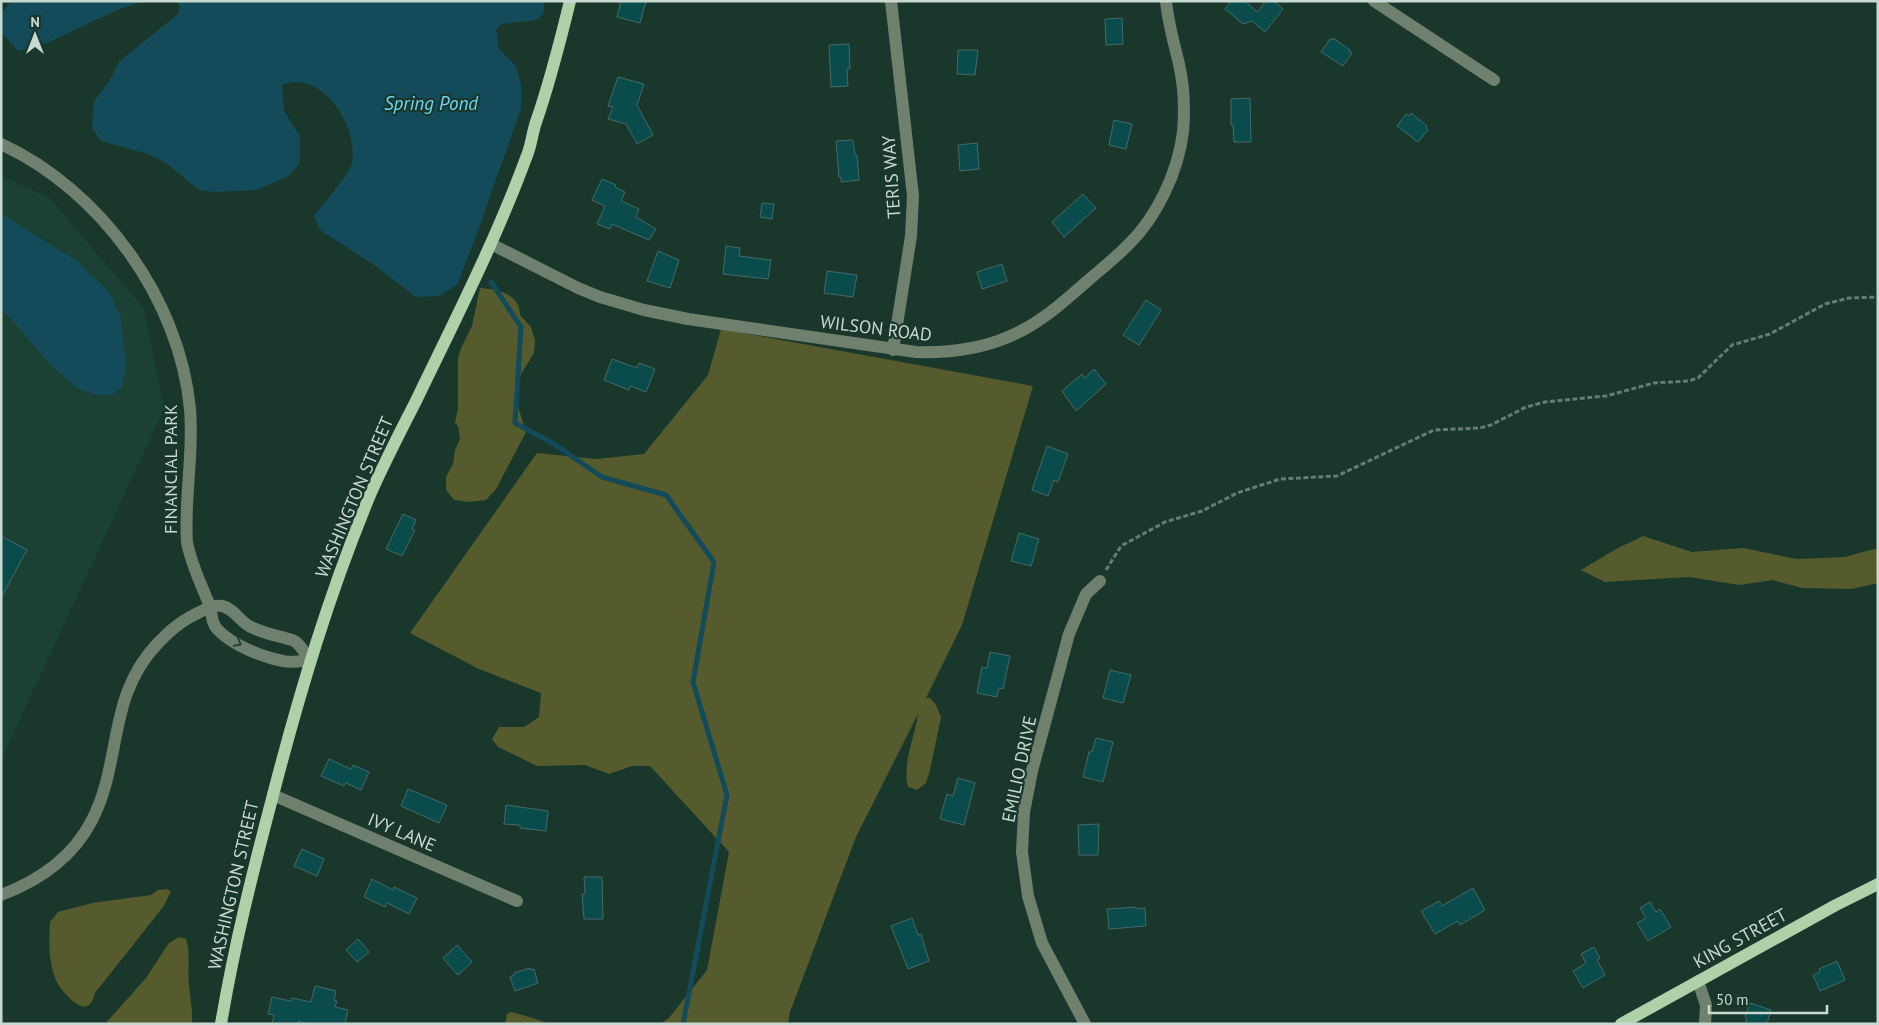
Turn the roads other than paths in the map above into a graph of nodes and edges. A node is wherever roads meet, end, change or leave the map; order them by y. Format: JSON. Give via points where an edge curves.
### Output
{"nodes":[{"id":1,"x":570,"y":1,"type":"edge"},
{"id":2,"x":891,"y":1,"type":"edge"},
{"id":3,"x":1166,"y":1,"type":"edge"},
{"id":4,"x":1374,"y":1,"type":"edge"},
{"id":5,"x":1494,"y":80,"type":"dead end"},
{"id":6,"x":1,"y":144,"type":"edge"},
{"id":7,"x":491,"y":244,"type":"junction"},
{"id":8,"x":893,"y":350,"type":"junction"},
{"id":9,"x":1100,"y":581,"type":"road end"},
{"id":10,"x":210,"y":607,"type":"junction"},
{"id":11,"x":310,"y":660,"type":"junction"},
{"id":12,"x":273,"y":795,"type":"junction"},
{"id":13,"x":1878,"y":884,"type":"edge"},
{"id":14,"x":1,"y":895,"type":"edge"},
{"id":15,"x":518,"y":901,"type":"dead end"},
{"id":16,"x":1698,"y":981,"type":"junction"},
{"id":17,"x":221,"y":1024,"type":"edge"},
{"id":18,"x":1084,"y":1024,"type":"edge"},
{"id":19,"x":1620,"y":1024,"type":"edge"},
{"id":20,"x":1705,"y":1024,"type":"edge"}],
"edges":[{"from":1,"to":7,"type":"main road","name":"WASHINGTON STREET","via":[[528,155]]},
{"from":2,"to":8,"type":"street","name":"TERIS WAY","via":[[913,196],[911,236]]},
{"from":3,"to":8,"type":"street","name":"WILSON ROAD","via":[[1185,110],[1173,176],[1143,227],[1129,244],[1061,305],[1027,328],[992,343],[954,352]]},
{"from":4,"to":5,"type":"street"},
{"from":6,"to":10,"type":"street","name":"FINANCIAL PARK","via":[[37,164],[92,208],[136,263],[162,309],[188,390],[192,446],[188,542]]},
{"from":7,"to":8,"type":"street","name":"WILSON ROAD","via":[[557,278],[622,304],[688,319]]},
{"from":7,"to":11,"type":"main road","name":"WASHINGTON STREET","via":[[372,492],[332,591]]},
{"from":9,"to":18,"type":"street","name":"EMILIO DRIVE","via":[[1086,594],[1069,634],[1032,771],[1024,812],[1022,852],[1028,896],[1042,943]]},
{"from":10,"to":11,"type":"street","via":[[221,606],[250,626],[296,642]]},
{"from":10,"to":11,"type":"street","name":"FINANCIAL PARK","one_way":true,"via":[[213,623],[234,642],[285,662]]},
{"from":10,"to":14,"type":"street","via":[[180,622],[166,635],[152,649],[131,682],[118,718],[103,793],[82,836],[45,873]]},
{"from":11,"to":12,"type":"main road","name":"WASHINGTON STREET"},
{"from":12,"to":15,"type":"street","name":"IVY LANE"},
{"from":12,"to":17,"type":"main road","name":"WASHINGTON STREET","via":[[245,900]]},
{"from":13,"to":16,"type":"main road","name":"KING STREET"},
{"from":16,"to":19,"type":"main road","name":"KING STREET"},
{"from":16,"to":20,"type":"street","via":[[1706,1005]]}]}
